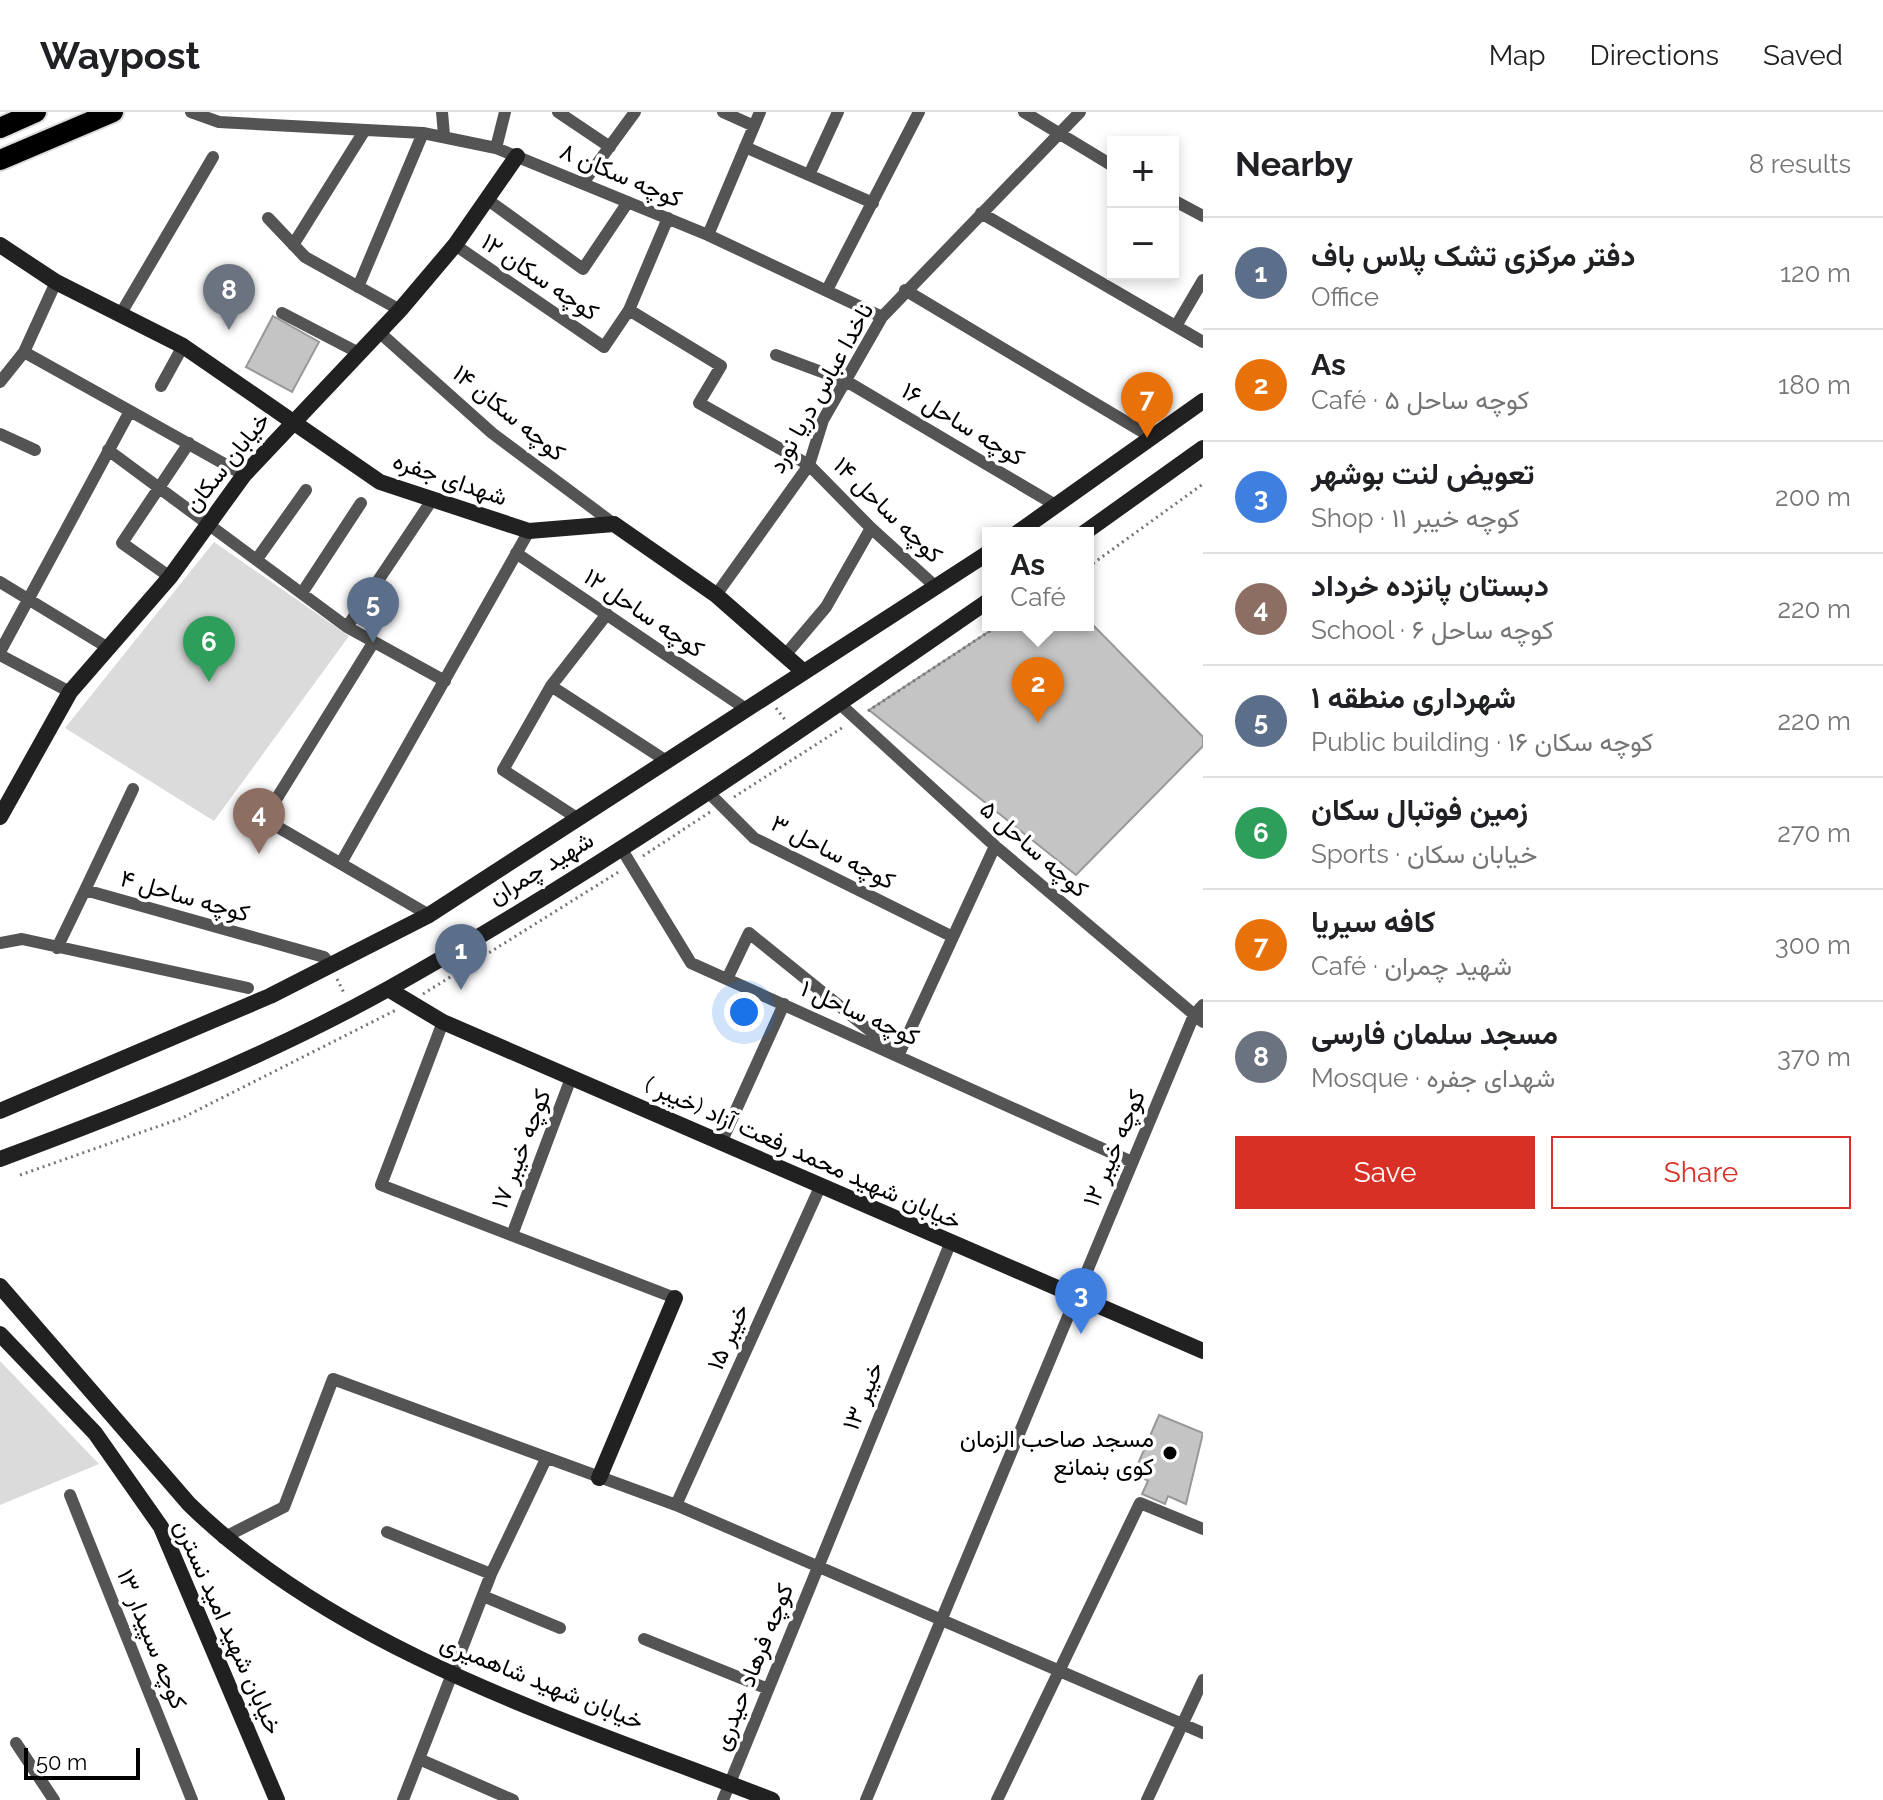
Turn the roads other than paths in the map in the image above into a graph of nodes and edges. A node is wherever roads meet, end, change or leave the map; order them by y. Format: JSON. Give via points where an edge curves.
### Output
{"nodes":[{"id":1,"x":36,"y":112,"type":"edge"},
{"id":2,"x":113,"y":112,"type":"edge"},
{"id":3,"x":191,"y":112,"type":"edge"},
{"id":4,"x":442,"y":112,"type":"edge"},
{"id":5,"x":505,"y":112,"type":"edge"},
{"id":6,"x":558,"y":112,"type":"edge"},
{"id":7,"x":635,"y":112,"type":"edge"},
{"id":8,"x":723,"y":112,"type":"edge"},
{"id":9,"x":760,"y":112,"type":"edge"},
{"id":10,"x":838,"y":112,"type":"edge"},
{"id":11,"x":1024,"y":112,"type":"edge"},
{"id":12,"x":1080,"y":112,"type":"edge"},
{"id":13,"x":915,"y":113,"type":"edge"},
{"id":14,"x":754,"y":126,"type":"junction"},
{"id":15,"x":0,"y":128,"type":"edge"},
{"id":16,"x":363,"y":133,"type":"junction"},
{"id":17,"x":423,"y":133,"type":"junction"},
{"id":18,"x":444,"y":135,"type":"junction"},
{"id":19,"x":1059,"y":136,"type":"junction"},
{"id":20,"x":610,"y":147,"type":"junction"},
{"id":21,"x":745,"y":147,"type":"junction"},
{"id":22,"x":496,"y":148,"type":"junction"},
{"id":23,"x":517,"y":156,"type":"junction"},
{"id":24,"x":213,"y":157,"type":"dead end"},
{"id":25,"x":0,"y":160,"type":"edge"},
{"id":26,"x":1107,"y":163,"type":"edge"},
{"id":27,"x":809,"y":175,"type":"junction"},
{"id":28,"x":583,"y":183,"type":"junction"},
{"id":29,"x":488,"y":200,"type":"junction"},
{"id":30,"x":628,"y":202,"type":"junction"},
{"id":31,"x":873,"y":203,"type":"junction"},
{"id":32,"x":1179,"y":203,"type":"edge"},
{"id":33,"x":981,"y":213,"type":"junction"},
{"id":34,"x":1203,"y":216,"type":"edge"},
{"id":35,"x":268,"y":218,"type":"dead end"},
{"id":36,"x":668,"y":218,"type":"junction"},
{"id":37,"x":708,"y":235,"type":"junction"},
{"id":38,"x":0,"y":245,"type":"edge"},
{"id":39,"x":293,"y":245,"type":"junction"},
{"id":40,"x":455,"y":245,"type":"junction"},
{"id":41,"x":1203,"y":280,"type":"edge"},
{"id":42,"x":56,"y":282,"type":"junction"},
{"id":43,"x":358,"y":287,"type":"junction"},
{"id":44,"x":827,"y":290,"type":"junction"},
{"id":45,"x":905,"y":290,"type":"junction"},
{"id":46,"x":400,"y":310,"type":"junction"},
{"id":47,"x":629,"y":310,"type":"junction"},
{"id":48,"x":282,"y":313,"type":"dead end"},
{"id":49,"x":120,"y":315,"type":"junction"},
{"id":50,"x":882,"y":317,"type":"junction"},
{"id":51,"x":1176,"y":326,"type":"junction"},
{"id":52,"x":379,"y":332,"type":"junction"},
{"id":53,"x":1203,"y":342,"type":"edge"},
{"id":54,"x":183,"y":346,"type":"junction"},
{"id":55,"x":24,"y":352,"type":"junction"},
{"id":56,"x":359,"y":353,"type":"junction"},
{"id":57,"x":776,"y":355,"type":"dead end"},
{"id":58,"x":846,"y":381,"type":"junction"},
{"id":59,"x":0,"y":382,"type":"edge"},
{"id":60,"x":161,"y":386,"type":"dead end"},
{"id":61,"x":1203,"y":401,"type":"edge"},
{"id":62,"x":130,"y":411,"type":"junction"},
{"id":63,"x":292,"y":422,"type":"junction"},
{"id":64,"x":0,"y":434,"type":"edge"},
{"id":65,"x":1153,"y":438,"type":"junction"},
{"id":66,"x":189,"y":443,"type":"junction"},
{"id":67,"x":1203,"y":448,"type":"edge"},
{"id":68,"x":35,"y":450,"type":"dead end"},
{"id":69,"x":108,"y":450,"type":"junction"},
{"id":70,"x":809,"y":465,"type":"junction"},
{"id":71,"x":244,"y":475,"type":"junction"},
{"id":72,"x":159,"y":487,"type":"junction"},
{"id":73,"x":306,"y":490,"type":"dead end"},
{"id":74,"x":432,"y":500,"type":"junction"},
{"id":75,"x":361,"y":503,"type":"dead end"},
{"id":76,"x":1057,"y":506,"type":"junction"},
{"id":77,"x":208,"y":522,"type":"junction"},
{"id":78,"x":614,"y":524,"type":"junction"},
{"id":79,"x":1026,"y":527,"type":"edge"},
{"id":80,"x":1092,"y":527,"type":"edge"},
{"id":81,"x":871,"y":528,"type":"junction"},
{"id":82,"x":529,"y":531,"type":"junction"},
{"id":83,"x":516,"y":553,"type":"junction"},
{"id":84,"x":982,"y":557,"type":"edge"},
{"id":85,"x":257,"y":559,"type":"junction"},
{"id":86,"x":170,"y":577,"type":"junction"},
{"id":87,"x":0,"y":582,"type":"edge"},
{"id":88,"x":937,"y":588,"type":"junction"},
{"id":89,"x":302,"y":593,"type":"junction"},
{"id":90,"x":716,"y":595,"type":"junction"},
{"id":91,"x":27,"y":599,"type":"junction"},
{"id":92,"x":982,"y":605,"type":"edge"},
{"id":93,"x":607,"y":614,"type":"junction"},
{"id":94,"x":347,"y":627,"type":"junction"},
{"id":95,"x":373,"y":643,"type":"junction"},
{"id":96,"x":110,"y":649,"type":"junction"},
{"id":97,"x":787,"y":653,"type":"junction"},
{"id":98,"x":0,"y":654,"type":"edge"},
{"id":99,"x":804,"y":672,"type":"junction"},
{"id":100,"x":445,"y":681,"type":"junction"},
{"id":101,"x":551,"y":686,"type":"junction"},
{"id":102,"x":70,"y":692,"type":"junction"},
{"id":103,"x":840,"y":704,"type":"junction"},
{"id":104,"x":746,"y":709,"type":"junction"},
{"id":105,"x":665,"y":760,"type":"junction"},
{"id":106,"x":133,"y":789,"type":"dead end"},
{"id":107,"x":707,"y":791,"type":"junction"},
{"id":108,"x":0,"y":817,"type":"edge"},
{"id":109,"x":577,"y":818,"type":"junction"},
{"id":110,"x":995,"y":846,"type":"junction"},
{"id":111,"x":621,"y":848,"type":"junction"},
{"id":112,"x":341,"y":863,"type":"junction"},
{"id":113,"x":85,"y":890,"type":"junction"},
{"id":114,"x":429,"y":915,"type":"junction"},
{"id":115,"x":951,"y":936,"type":"junction"},
{"id":116,"x":0,"y":943,"type":"edge"},
{"id":117,"x":57,"y":948,"type":"junction"},
{"id":118,"x":331,"y":966,"type":"junction"},
{"id":119,"x":727,"y":979,"type":"junction"},
{"id":120,"x":248,"y":988,"type":"dead end"},
{"id":121,"x":388,"y":989,"type":"junction"},
{"id":122,"x":784,"y":1004,"type":"junction"},
{"id":123,"x":1200,"y":1014,"type":"edge"},
{"id":124,"x":443,"y":1022,"type":"junction"},
{"id":125,"x":899,"y":1054,"type":"junction"},
{"id":126,"x":571,"y":1078,"type":"junction"},
{"id":127,"x":0,"y":1111,"type":"edge"},
{"id":128,"x":721,"y":1143,"type":"junction"},
{"id":129,"x":0,"y":1159,"type":"edge"},
{"id":130,"x":1132,"y":1162,"type":"junction"},
{"id":131,"x":820,"y":1187,"type":"junction"},
{"id":132,"x":512,"y":1235,"type":"junction"},
{"id":133,"x":950,"y":1244,"type":"junction"},
{"id":134,"x":0,"y":1286,"type":"edge"},
{"id":135,"x":675,"y":1298,"type":"joint"},
{"id":136,"x":1076,"y":1299,"type":"junction"},
{"id":137,"x":0,"y":1334,"type":"edge"},
{"id":138,"x":1203,"y":1351,"type":"edge"},
{"id":139,"x":114,"y":1418,"type":"junction"},
{"id":140,"x":95,"y":1433,"type":"junction"},
{"id":141,"x":546,"y":1459,"type":"junction"},
{"id":142,"x":599,"y":1478,"type":"junction"},
{"id":143,"x":70,"y":1495,"type":"dead end"},
{"id":144,"x":189,"y":1504,"type":"joint"},
{"id":145,"x":676,"y":1505,"type":"junction"},
{"id":146,"x":1203,"y":1529,"type":"edge"},
{"id":147,"x":387,"y":1532,"type":"dead end"},
{"id":148,"x":223,"y":1538,"type":"junction"},
{"id":149,"x":816,"y":1565,"type":"junction"},
{"id":150,"x":491,"y":1574,"type":"junction"},
{"id":151,"x":483,"y":1596,"type":"junction"},
{"id":152,"x":939,"y":1620,"type":"junction"},
{"id":153,"x":560,"y":1628,"type":"dead end"},
{"id":154,"x":644,"y":1639,"type":"dead end"},
{"id":155,"x":1060,"y":1670,"type":"junction"},
{"id":156,"x":451,"y":1674,"type":"junction"},
{"id":157,"x":1203,"y":1680,"type":"edge"},
{"id":158,"x":768,"y":1689,"type":"junction"},
{"id":159,"x":1184,"y":1722,"type":"junction"},
{"id":160,"x":1203,"y":1733,"type":"edge"},
{"id":161,"x":16,"y":1743,"type":"dead end"},
{"id":162,"x":419,"y":1759,"type":"junction"},
{"id":163,"x":730,"y":1784,"type":"junction"},
{"id":164,"x":54,"y":1800,"type":"edge"},
{"id":165,"x":192,"y":1800,"type":"edge"},
{"id":166,"x":277,"y":1800,"type":"edge"},
{"id":167,"x":403,"y":1800,"type":"edge"},
{"id":168,"x":513,"y":1800,"type":"edge"},
{"id":169,"x":723,"y":1800,"type":"edge"},
{"id":170,"x":772,"y":1800,"type":"edge"},
{"id":171,"x":866,"y":1800,"type":"edge"},
{"id":172,"x":997,"y":1800,"type":"edge"},
{"id":173,"x":1147,"y":1800,"type":"edge"}],
"edges":[{"from":1,"to":15,"type":"main road"},
{"from":2,"to":25,"type":"main road"},
{"from":3,"to":16,"type":"street","name":"کوچه سکان ۸","via":[[219,122]]},
{"from":4,"to":18,"type":"street"},
{"from":5,"to":22,"type":"street"},
{"from":6,"to":20,"type":"street"},
{"from":7,"to":20,"type":"street"},
{"from":8,"to":14,"type":"street"},
{"from":9,"to":14,"type":"street"},
{"from":10,"to":27,"type":"street"},
{"from":11,"to":19,"type":"street"},
{"from":12,"to":19,"type":"street","name":"ناخدا عباس دریا نورد"},
{"from":13,"to":31,"type":"street"},
{"from":14,"to":21,"type":"street"},
{"from":16,"to":17,"type":"street","name":"کوچه سکان ۸"},
{"from":16,"to":39,"type":"street"},
{"from":17,"to":18,"type":"street","name":"کوچه سکان ۸"},
{"from":17,"to":43,"type":"street"},
{"from":18,"to":22,"type":"street","name":"کوچه سکان ۸"},
{"from":19,"to":26,"type":"street"},
{"from":19,"to":33,"type":"street","name":"ناخدا عباس دریا نورد"},
{"from":20,"to":28,"type":"street"},
{"from":21,"to":27,"type":"street"},
{"from":21,"to":37,"type":"street"},
{"from":22,"to":23,"type":"street","name":"کوچه سکان ۸"},
{"from":23,"to":28,"type":"street","name":"کوچه سکان ۸"},
{"from":23,"to":29,"type":"street","name":"خیابان سکان"},
{"from":24,"to":49,"type":"street"},
{"from":27,"to":31,"type":"street"},
{"from":28,"to":30,"type":"street","name":"کوچه سکان ۸"},
{"from":29,"to":30,"type":"street","via":[[583,269]]},
{"from":29,"to":40,"type":"street","name":"خیابان سکان"},
{"from":30,"to":36,"type":"street","name":"کوچه سکان ۸"},
{"from":31,"to":44,"type":"street"},
{"from":32,"to":34,"type":"street"},
{"from":33,"to":45,"type":"street","name":"ناخدا عباس دریا نورد"},
{"from":33,"to":51,"type":"street"},
{"from":35,"to":39,"type":"street"},
{"from":36,"to":37,"type":"street","name":"کوچه سکان ۸"},
{"from":36,"to":47,"type":"street"},
{"from":37,"to":44,"type":"street","name":"کوچه سکان ۸"},
{"from":38,"to":42,"type":"street","name":"شهدای جفره"},
{"from":39,"to":43,"type":"street"},
{"from":40,"to":46,"type":"street","name":"خیابان سکان"},
{"from":40,"to":47,"type":"street","name":"کوچه سکان ۱۲","via":[[604,347]]},
{"from":41,"to":51,"type":"street"},
{"from":42,"to":49,"type":"street","name":"شهدای جفره"},
{"from":42,"to":55,"type":"street"},
{"from":43,"to":46,"type":"street"},
{"from":44,"to":50,"type":"street","name":"کوچه سکان ۸"},
{"from":45,"to":50,"type":"street","name":"ناخدا عباس دریا نورد"},
{"from":45,"to":65,"type":"street"},
{"from":46,"to":52,"type":"street","name":"خیابان سکان"},
{"from":47,"to":70,"type":"street","name":"کوچه ساحل ۱۴","via":[[721,366],[699,403]]},
{"from":48,"to":56,"type":"street"},
{"from":49,"to":54,"type":"street","name":"شهدای جفره"},
{"from":50,"to":58,"type":"street","name":"ناخدا عباس دریا نورد"},
{"from":51,"to":53,"type":"street"},
{"from":52,"to":56,"type":"street","name":"خیابان سکان"},
{"from":52,"to":78,"type":"street","name":"کوچه سکان ۱۴","via":[[492,433]]},
{"from":54,"to":60,"type":"street"},
{"from":54,"to":63,"type":"street","name":"شهدای جفره"},
{"from":55,"to":59,"type":"street"},
{"from":55,"to":62,"type":"street"},
{"from":56,"to":63,"type":"street","name":"خیابان سکان"},
{"from":57,"to":58,"type":"street","name":"کوچه ساحل ۱۶"},
{"from":58,"to":70,"type":"street","name":"ناخدا عباس دریا نورد","via":[[823,420]]},
{"from":58,"to":76,"type":"street","name":"کوچه ساحل ۱۶"},
{"from":61,"to":65,"type":"street"},
{"from":62,"to":66,"type":"street"},
{"from":62,"to":69,"type":"street"},
{"from":63,"to":71,"type":"street","name":"خیابان سکان"},
{"from":63,"to":74,"type":"street","name":"شهدای جفره","via":[[380,482]]},
{"from":64,"to":68,"type":"street"},
{"from":65,"to":76,"type":"street"},
{"from":66,"to":71,"type":"street"},
{"from":66,"to":72,"type":"street"},
{"from":67,"to":80,"type":"street"},
{"from":69,"to":72,"type":"street"},
{"from":69,"to":91,"type":"street"},
{"from":70,"to":81,"type":"street","name":"کوچه ساحل ۱۴"},
{"from":70,"to":90,"type":"street","name":"ناخدا عباس دریا نورد"},
{"from":71,"to":77,"type":"street","name":"خیابان سکان"},
{"from":72,"to":77,"type":"street"},
{"from":72,"to":86,"type":"street","via":[[122,543]]},
{"from":73,"to":85,"type":"street"},
{"from":74,"to":82,"type":"street","name":"شهدای جفره"},
{"from":74,"to":94,"type":"street"},
{"from":75,"to":89,"type":"street"},
{"from":76,"to":79,"type":"street"},
{"from":77,"to":85,"type":"street"},
{"from":77,"to":86,"type":"street","name":"خیابان سکان"},
{"from":78,"to":82,"type":"street","name":"شهدای جفره"},
{"from":78,"to":90,"type":"street"},
{"from":81,"to":88,"type":"street","name":"کوچه ساحل ۱۴"},
{"from":81,"to":97,"type":"street","via":[[826,607]]},
{"from":82,"to":83,"type":"street"},
{"from":83,"to":93,"type":"street","name":"کوچه ساحل ۱۲"},
{"from":83,"to":100,"type":"street"},
{"from":84,"to":88,"type":"street","name":"شهید چمران"},
{"from":85,"to":89,"type":"street"},
{"from":86,"to":96,"type":"street","name":"خیابان سکان"},
{"from":87,"to":91,"type":"street"},
{"from":88,"to":99,"type":"street","name":"شهید چمران"},
{"from":89,"to":94,"type":"street"},
{"from":90,"to":97,"type":"street"},
{"from":91,"to":96,"type":"street"},
{"from":91,"to":98,"type":"street"},
{"from":92,"to":103,"type":"street","name":"شهید چمران"},
{"from":93,"to":101,"type":"street"},
{"from":93,"to":104,"type":"street","name":"کوچه ساحل ۱۲"},
{"from":94,"to":95,"type":"street"},
{"from":95,"to":100,"type":"street"},
{"from":95,"to":112,"type":"street","via":[[264,819]]},
{"from":96,"to":102,"type":"street","name":"خیابان سکان"},
{"from":97,"to":99,"type":"street"},
{"from":98,"to":102,"type":"street"},
{"from":99,"to":104,"type":"street","name":"شهید چمران"},
{"from":100,"to":112,"type":"street"},
{"from":101,"to":105,"type":"street"},
{"from":101,"to":109,"type":"street","via":[[503,770]]},
{"from":102,"to":108,"type":"street","name":"خیابان سکان"},
{"from":103,"to":107,"type":"street","name":"شهید چمران"},
{"from":103,"to":110,"type":"street","name":"کوچه ساحل ۵"},
{"from":104,"to":105,"type":"street","name":"شهید چمران"},
{"from":105,"to":109,"type":"street","name":"شهید چمران"},
{"from":106,"to":113,"type":"street"},
{"from":107,"to":111,"type":"street","name":"شهید چمران"},
{"from":107,"to":115,"type":"street","name":"کوچه ساحل ۳","via":[[754,838]]},
{"from":109,"to":114,"type":"street","name":"شهید چمران"},
{"from":110,"to":115,"type":"street"},
{"from":110,"to":123,"type":"street","name":"کوچه ساحل ۵"},
{"from":111,"to":119,"type":"street","name":"کوچه ساحل ۱","via":[[691,963]]},
{"from":111,"to":121,"type":"street","name":"شهید چمران"},
{"from":112,"to":114,"type":"street"},
{"from":113,"to":117,"type":"street","name":"کوچه ساحل ۴"},
{"from":113,"to":118,"type":"street","name":"کوچه ساحل ۴","via":[[324,957]]},
{"from":114,"to":118,"type":"street","name":"شهید چمران"},
{"from":115,"to":125,"type":"street"},
{"from":116,"to":117,"type":"street","via":[[22,939]]},
{"from":117,"to":120,"type":"street"},
{"from":118,"to":127,"type":"street","name":"شهید چمران"},
{"from":119,"to":122,"type":"street","name":"کوچه ساحل ۱"},
{"from":119,"to":125,"type":"street","via":[[749,933]]},
{"from":121,"to":124,"type":"street","name":"( خیبر) خیابان شهید محمد رفعت آزاد"},
{"from":121,"to":129,"type":"street","name":"شهید چمران","via":[[135,1110]]},
{"from":122,"to":125,"type":"street","name":"کوچه ساحل ۱"},
{"from":122,"to":128,"type":"street"},
{"from":123,"to":130,"type":"street","name":"کوچه خیبر ۱۲"},
{"from":124,"to":126,"type":"street","name":"( خیبر) خیابان شهید محمد رفعت آزاد"},
{"from":124,"to":132,"type":"street","via":[[381,1185]]},
{"from":125,"to":130,"type":"street","name":"کوچه ساحل ۱"},
{"from":126,"to":128,"type":"street","name":"( خیبر) خیابان شهید محمد رفعت آزاد"},
{"from":126,"to":132,"type":"street","name":"کوچه خیبر ۱۷"},
{"from":128,"to":131,"type":"street","name":"( خیبر) خیابان شهید محمد رفعت آزاد"},
{"from":130,"to":136,"type":"street","name":"کوچه خیبر ۱۲"},
{"from":131,"to":133,"type":"street","name":"( خیبر) خیابان شهید محمد رفعت آزاد"},
{"from":131,"to":145,"type":"street","name":"خیبر ۱۵"},
{"from":132,"to":135,"type":"street"},
{"from":133,"to":136,"type":"street","name":"( خیبر) خیابان شهید محمد رفعت آزاد"},
{"from":133,"to":149,"type":"street","name":"خیبر ۱۳"},
{"from":134,"to":139,"type":"street","name":"خیابان شهید امید نسترن"},
{"from":135,"to":142,"type":"street"},
{"from":136,"to":138,"type":"street","name":"( خیبر) خیابان شهید محمد رفعت آزاد"},
{"from":136,"to":152,"type":"street","name":"کوچه خیبر ۱۲"},
{"from":137,"to":140,"type":"street","name":"خیابان شهید امید نسترن"},
{"from":139,"to":140,"type":"street"},
{"from":139,"to":144,"type":"street","name":"خیابان شهید امید نسترن"},
{"from":140,"to":166,"type":"street","name":"خیابان شهید امید نسترن","via":[[161,1527]]},
{"from":141,"to":142,"type":"street"},
{"from":141,"to":148,"type":"street","via":[[333,1379],[284,1507]]},
{"from":141,"to":150,"type":"street"},
{"from":142,"to":145,"type":"street"},
{"from":143,"to":165,"type":"street","name":"کوچه سپیدار ۱۳"},
{"from":144,"to":148,"type":"street","name":"خیابان شهید شاهمیری"},
{"from":145,"to":149,"type":"street"},
{"from":146,"to":155,"type":"street","via":[[1140,1503]]},
{"from":147,"to":150,"type":"street"},
{"from":148,"to":156,"type":"street","name":"خیابان شهید شاهمیری","via":[[288,1585]]},
{"from":149,"to":152,"type":"street"},
{"from":149,"to":158,"type":"street","name":"کوچه فرهاد حیدری"},
{"from":150,"to":151,"type":"street"},
{"from":151,"to":153,"type":"street"},
{"from":151,"to":156,"type":"street"},
{"from":152,"to":155,"type":"street"},
{"from":152,"to":171,"type":"street","name":"کوچه خیبر ۱۲"},
{"from":154,"to":158,"type":"street"},
{"from":155,"to":159,"type":"street"},
{"from":155,"to":172,"type":"street"},
{"from":156,"to":162,"type":"street"},
{"from":156,"to":163,"type":"street","name":"خیابان شهید شاهمیری"},
{"from":157,"to":159,"type":"street"},
{"from":158,"to":163,"type":"street","name":"کوچه فرهاد حیدری"},
{"from":159,"to":160,"type":"street"},
{"from":159,"to":173,"type":"street"},
{"from":161,"to":164,"type":"street"},
{"from":162,"to":167,"type":"street"},
{"from":162,"to":168,"type":"street"},
{"from":163,"to":169,"type":"street","name":"کوچه فرهاد حیدری"},
{"from":163,"to":170,"type":"street","name":"خیابان شهید شاهمیری"}]}
